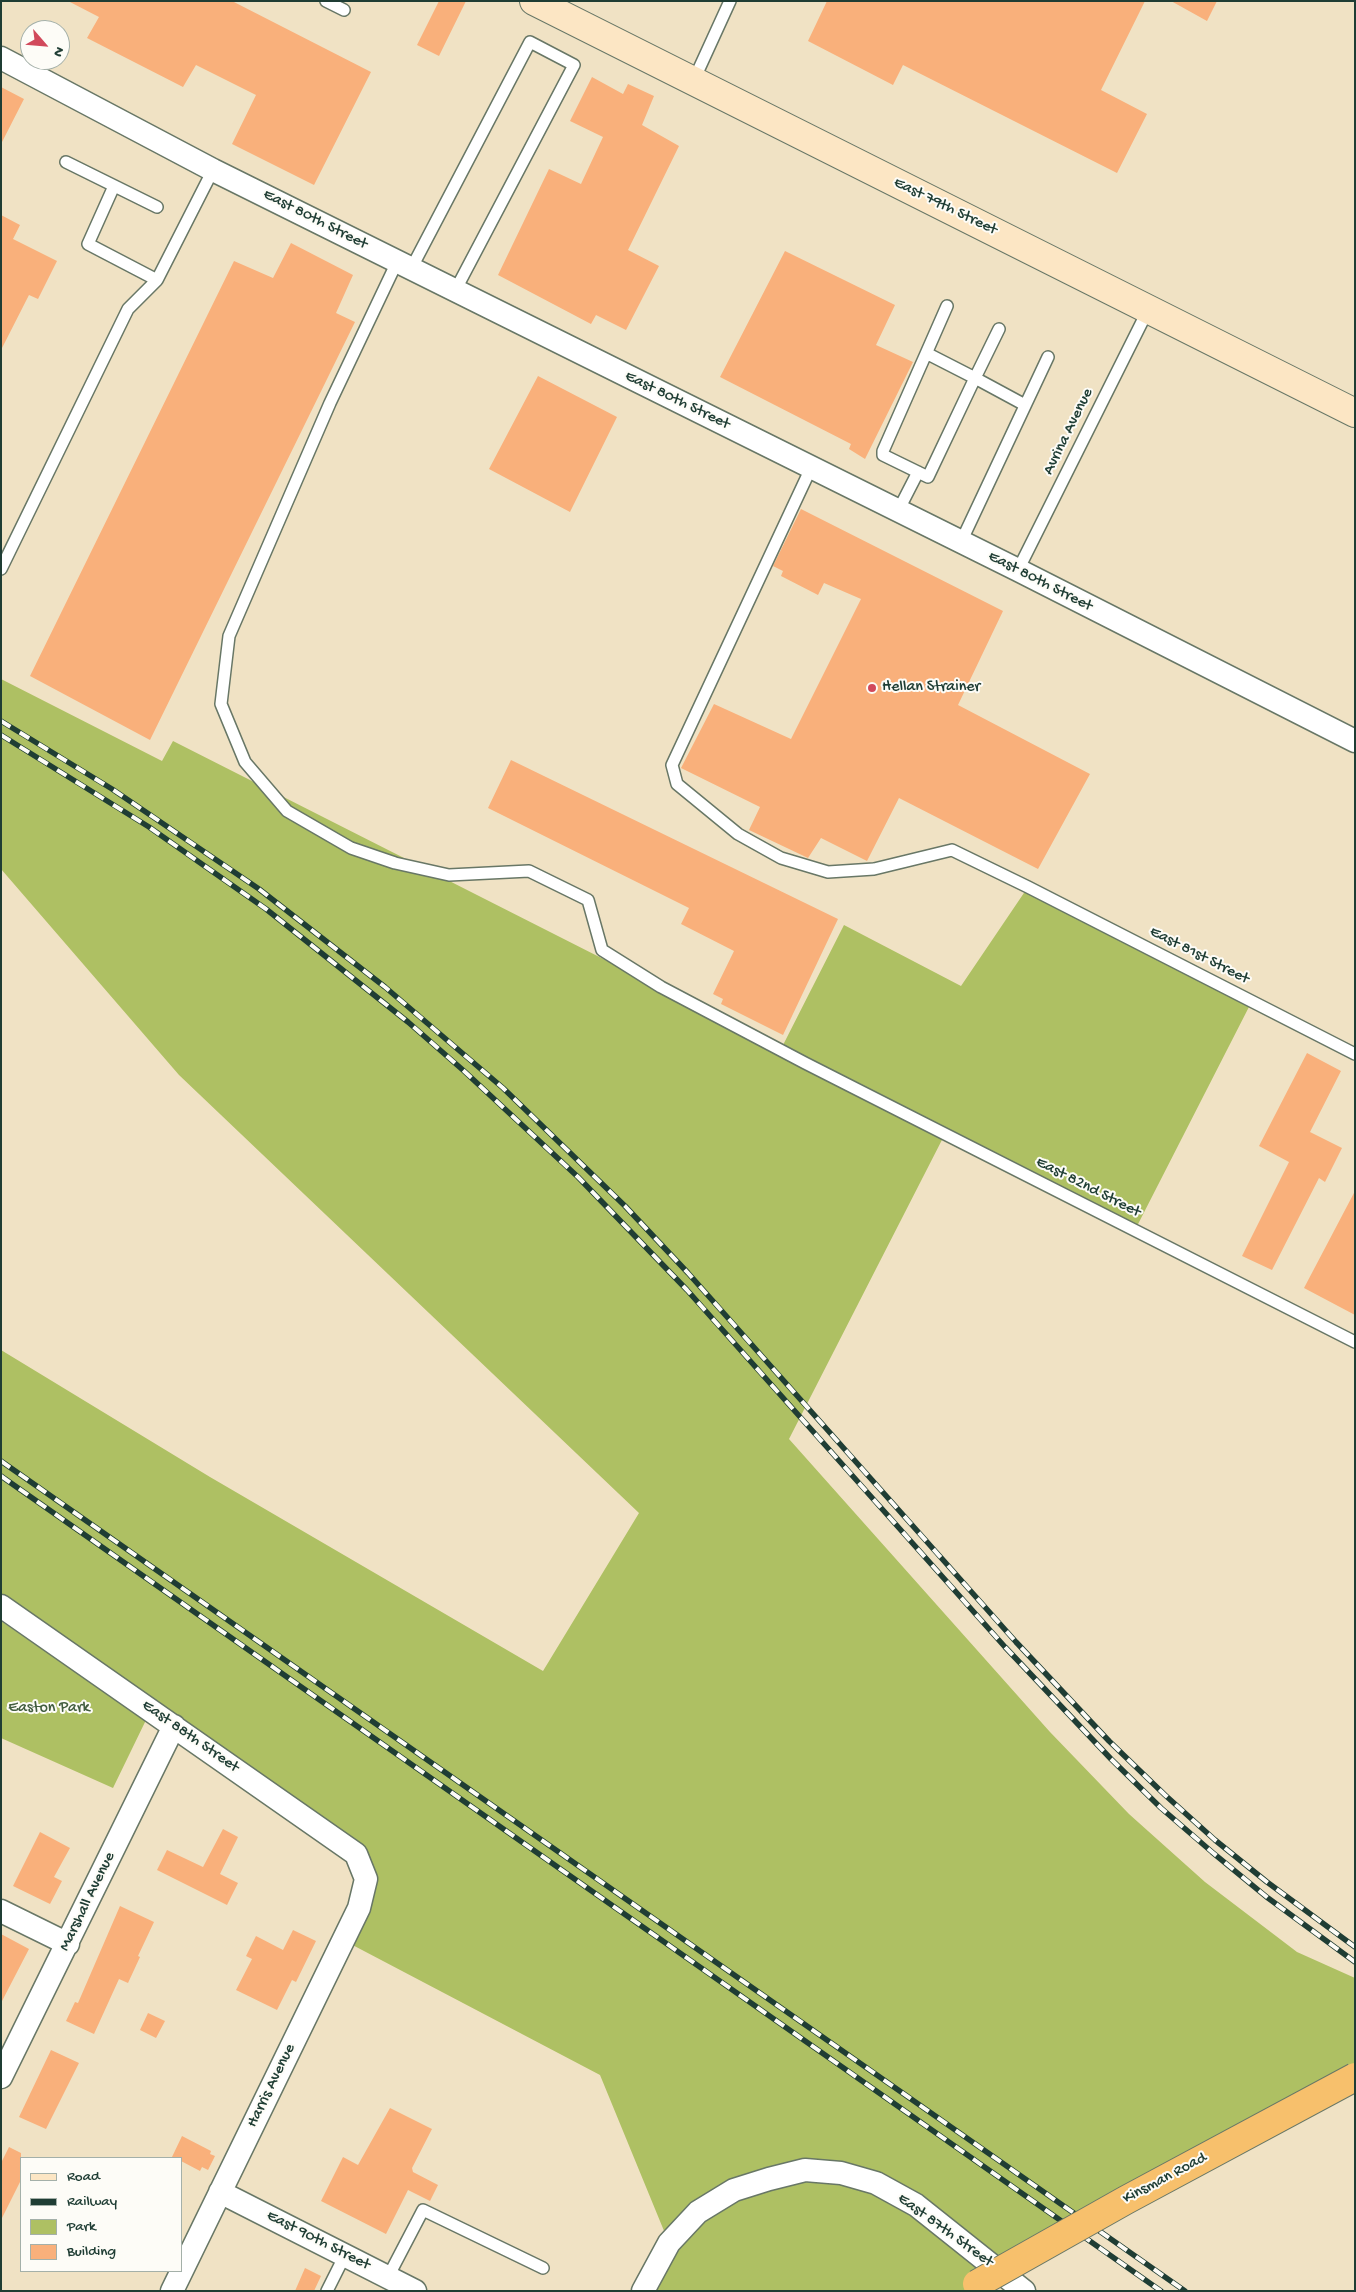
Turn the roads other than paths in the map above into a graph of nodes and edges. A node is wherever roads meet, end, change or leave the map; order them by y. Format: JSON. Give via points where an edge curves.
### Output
{"nodes":[{"id":1,"x":326,"y":1,"type":"edge"},
{"id":2,"x":534,"y":1,"type":"edge"},
{"id":3,"x":730,"y":1,"type":"edge"},
{"id":4,"x":344,"y":10,"type":"dead end"},
{"id":5,"x":1,"y":58,"type":"edge"},
{"id":6,"x":693,"y":82,"type":"junction"},
{"id":7,"x":66,"y":162,"type":"dead end"},
{"id":8,"x":213,"y":170,"type":"junction"},
{"id":9,"x":114,"y":186,"type":"junction"},
{"id":10,"x":157,"y":207,"type":"dead end"},
{"id":11,"x":404,"y":265,"type":"junction"},
{"id":12,"x":157,"y":280,"type":"junction"},
{"id":13,"x":455,"y":291,"type":"junction"},
{"id":14,"x":947,"y":306,"type":"dead end"},
{"id":15,"x":1149,"y":308,"type":"junction"},
{"id":16,"x":999,"y":329,"type":"dead end"},
{"id":17,"x":926,"y":356,"type":"junction"},
{"id":18,"x":1048,"y":357,"type":"dead end"},
{"id":19,"x":975,"y":378,"type":"junction"},
{"id":20,"x":1025,"y":404,"type":"junction"},
{"id":21,"x":1355,"y":413,"type":"edge"},
{"id":22,"x":811,"y":468,"type":"junction"},
{"id":23,"x":918,"y":472,"type":"junction"},
{"id":24,"x":898,"y":511,"type":"junction"},
{"id":25,"x":961,"y":542,"type":"junction"},
{"id":26,"x":1,"y":568,"type":"edge"},
{"id":27,"x":1018,"y":570,"type":"junction"},
{"id":28,"x":1355,"y":741,"type":"edge"},
{"id":29,"x":1355,"y":1054,"type":"edge"},
{"id":30,"x":1355,"y":1342,"type":"edge"},
{"id":31,"x":1,"y":1606,"type":"edge"},
{"id":32,"x":174,"y":1726,"type":"junction"},
{"id":33,"x":366,"y":1880,"type":"joint"},
{"id":34,"x":1,"y":1911,"type":"edge"},
{"id":35,"x":68,"y":1944,"type":"junction"},
{"id":36,"x":1,"y":2077,"type":"edge"},
{"id":37,"x":1355,"y":2077,"type":"edge"},
{"id":38,"x":220,"y":2192,"type":"junction"},
{"id":39,"x":345,"y":2255,"type":"junction"},
{"id":40,"x":543,"y":2268,"type":"dead end"},
{"id":41,"x":182,"y":2270,"type":"edge"},
{"id":42,"x":181,"y":2272,"type":"edge"},
{"id":43,"x":388,"y":2277,"type":"junction"},
{"id":44,"x":976,"y":2284,"type":"dead end"},
{"id":45,"x":172,"y":2291,"type":"edge"},
{"id":46,"x":326,"y":2291,"type":"edge"},
{"id":47,"x":415,"y":2291,"type":"edge"},
{"id":48,"x":644,"y":2291,"type":"edge"},
{"id":49,"x":1024,"y":2291,"type":"edge"}],
"edges":[{"from":1,"to":4,"type":"lane"},
{"from":2,"to":6,"type":"main road","name":"East 79th Street"},
{"from":3,"to":6,"type":"lane"},
{"from":5,"to":8,"type":"street","name":"East 80th Street"},
{"from":6,"to":15,"type":"main road","name":"East 79th Street"},
{"from":7,"to":9,"type":"lane"},
{"from":8,"to":11,"type":"street","name":"East 80th Street"},
{"from":8,"to":12,"type":"lane"},
{"from":9,"to":10,"type":"lane"},
{"from":9,"to":12,"type":"lane","via":[[88,244]]},
{"from":11,"to":13,"type":"street","name":"East 80th Street"},
{"from":11,"to":13,"type":"lane","name":"East 82nd Street","via":[[530,42],[574,65]]},
{"from":11,"to":30,"type":"lane","name":"East 82nd Street","via":[[330,403],[229,636],[221,704],[245,762],[287,812],[351,848],[395,863],[449,875],[529,871],[588,900],[602,950],[661,987],[805,1064]]},
{"from":12,"to":26,"type":"lane","via":[[128,309]]},
{"from":13,"to":22,"type":"street","name":"East 80th Street"},
{"from":14,"to":17,"type":"lane"},
{"from":15,"to":21,"type":"main road","name":"East 79th Street"},
{"from":15,"to":27,"type":"lane","name":"Avrina Avenue"},
{"from":16,"to":19,"type":"lane"},
{"from":17,"to":19,"type":"lane","via":[[930,355]]},
{"from":17,"to":23,"type":"lane","via":[[883,451],[883,455]]},
{"from":18,"to":20,"type":"lane"},
{"from":19,"to":20,"type":"lane"},
{"from":19,"to":23,"type":"lane","via":[[928,477]]},
{"from":20,"to":25,"type":"lane"},
{"from":22,"to":24,"type":"street","name":"East 80th Street"},
{"from":22,"to":29,"type":"lane","name":"East 81st Street","via":[[672,765],[677,784],[738,834],[781,858],[828,872],[874,869],[952,850]]},
{"from":23,"to":24,"type":"lane"},
{"from":24,"to":25,"type":"street","name":"East 80th Street"},
{"from":25,"to":27,"type":"street","name":"East 80th Street"},
{"from":27,"to":28,"type":"street","name":"East 80th Street"},
{"from":31,"to":32,"type":"street","name":"East 88th Street"},
{"from":32,"to":33,"type":"street","name":"East 88th Street","via":[[356,1854]]},
{"from":32,"to":35,"type":"street","name":"Marshall Avenue"},
{"from":33,"to":38,"type":"street","name":"Harris Avenue","via":[[359,1908]]},
{"from":34,"to":35,"type":"street"},
{"from":35,"to":36,"type":"street","name":"Marshall Avenue"},
{"from":37,"to":44,"type":"main road","name":"Kinsman Road","bridge":true},
{"from":38,"to":39,"type":"street","name":"East 90th Street"},
{"from":38,"to":41,"type":"street","name":"Harris Avenue"},
{"from":39,"to":43,"type":"street","name":"East 90th Street"},
{"from":39,"to":46,"type":"lane"},
{"from":40,"to":43,"type":"lane","via":[[424,2210]]},
{"from":42,"to":45,"type":"street","name":"Harris Avenue"},
{"from":43,"to":47,"type":"street","name":"East 90th Street"},
{"from":48,"to":49,"type":"street","name":"East 87th Street","via":[[669,2243],[698,2212],[734,2190],[805,2170],[841,2173],[876,2183],[916,2205]]}]}
